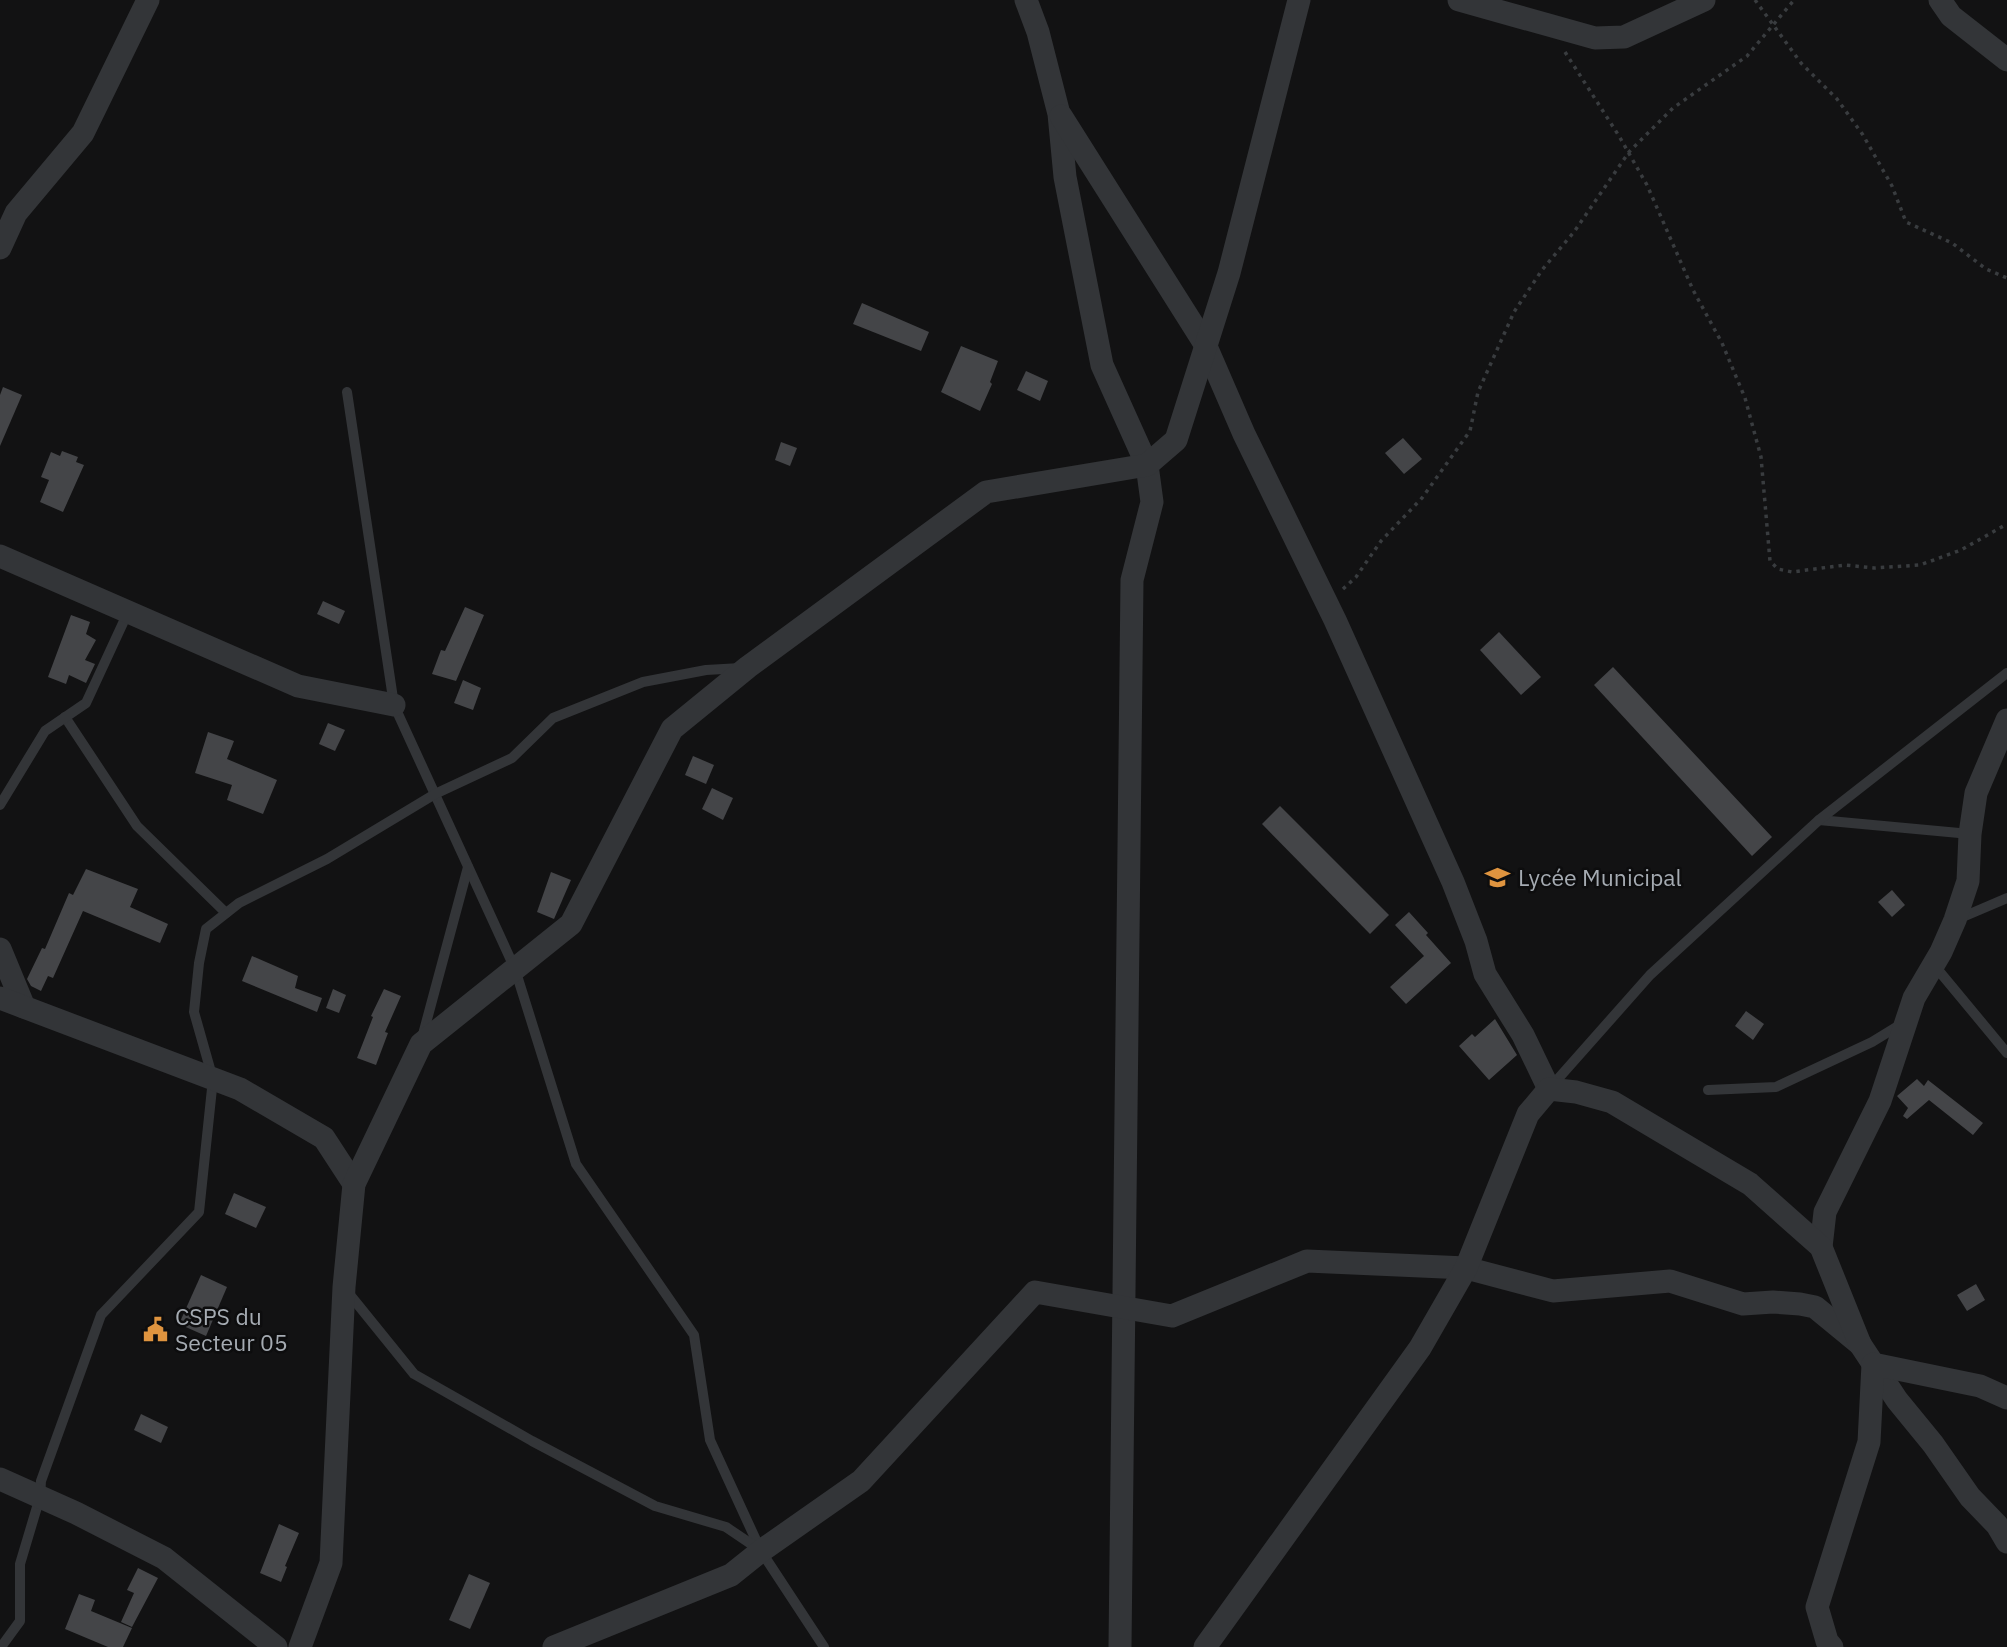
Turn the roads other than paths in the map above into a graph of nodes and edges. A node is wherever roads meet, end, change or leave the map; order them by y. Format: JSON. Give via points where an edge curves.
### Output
{"nodes":[{"id":1,"x":148,"y":0,"type":"edge"},
{"id":2,"x":1026,"y":0,"type":"edge"},
{"id":3,"x":1299,"y":0,"type":"edge"},
{"id":4,"x":1459,"y":0,"type":"edge"},
{"id":5,"x":1704,"y":0,"type":"edge"},
{"id":6,"x":1940,"y":0,"type":"edge"},
{"id":7,"x":2007,"y":60,"type":"edge"},
{"id":8,"x":1059,"y":114,"type":"junction"},
{"id":9,"x":0,"y":248,"type":"edge"},
{"id":10,"x":1205,"y":344,"type":"junction"},
{"id":11,"x":348,"y":392,"type":"dead end"},
{"id":12,"x":1147,"y":465,"type":"junction"},
{"id":13,"x":0,"y":556,"type":"edge"},
{"id":14,"x":129,"y":610,"type":"junction"},
{"id":15,"x":748,"y":667,"type":"junction"},
{"id":16,"x":2007,"y":673,"type":"edge"},
{"id":17,"x":394,"y":705,"type":"junction"},
{"id":18,"x":65,"y":717,"type":"junction"},
{"id":19,"x":2007,"y":720,"type":"edge"},
{"id":20,"x":435,"y":794,"type":"junction"},
{"id":21,"x":0,"y":805,"type":"edge"},
{"id":22,"x":1819,"y":820,"type":"junction"},
{"id":23,"x":1969,"y":834,"type":"junction"},
{"id":24,"x":468,"y":867,"type":"junction"},
{"id":25,"x":2007,"y":898,"type":"edge"},
{"id":26,"x":226,"y":913,"type":"junction"},
{"id":27,"x":1955,"y":920,"type":"junction"},
{"id":28,"x":0,"y":949,"type":"edge"},
{"id":29,"x":1934,"y":965,"type":"junction"},
{"id":30,"x":515,"y":969,"type":"junction"},
{"id":31,"x":0,"y":998,"type":"edge"},
{"id":32,"x":24,"y":1007,"type":"junction"},
{"id":33,"x":1905,"y":1022,"type":"junction"},
{"id":34,"x":421,"y":1044,"type":"junction"},
{"id":35,"x":2007,"y":1054,"type":"edge"},
{"id":36,"x":213,"y":1079,"type":"junction"},
{"id":37,"x":1549,"y":1089,"type":"junction"},
{"id":38,"x":1708,"y":1090,"type":"dead end"},
{"id":39,"x":354,"y":1184,"type":"junction"},
{"id":40,"x":1821,"y":1247,"type":"junction"},
{"id":41,"x":1466,"y":1268,"type":"junction"},
{"id":42,"x":344,"y":1287,"type":"junction"},
{"id":43,"x":1124,"y":1307,"type":"junction"},
{"id":44,"x":1860,"y":1344,"type":"junction"},
{"id":45,"x":1873,"y":1364,"type":"junction"},
{"id":46,"x":2007,"y":1382,"type":"edge"},
{"id":47,"x":1980,"y":1386,"type":"junction"},
{"id":48,"x":2007,"y":1398,"type":"edge"},
{"id":49,"x":0,"y":1479,"type":"edge"},
{"id":50,"x":40,"y":1497,"type":"junction"},
{"id":51,"x":2007,"y":1542,"type":"edge"},
{"id":52,"x":761,"y":1551,"type":"junction"},
{"id":53,"x":1,"y":1647,"type":"edge"},
{"id":54,"x":276,"y":1647,"type":"edge"},
{"id":55,"x":300,"y":1647,"type":"edge"},
{"id":56,"x":554,"y":1647,"type":"edge"},
{"id":57,"x":824,"y":1647,"type":"edge"},
{"id":58,"x":1120,"y":1647,"type":"edge"},
{"id":59,"x":1205,"y":1647,"type":"edge"},
{"id":60,"x":1832,"y":1647,"type":"edge"}],
"edges":[{"from":1,"to":9,"type":"street","via":[[83,133],[16,213]]},
{"from":2,"to":8,"type":"street"},
{"from":3,"to":10,"type":"street","via":[[1229,273]]},
{"from":4,"to":5,"type":"street","via":[[1594,38],[1624,37]]},
{"from":6,"to":7,"type":"street","via":[[1951,16]]},
{"from":8,"to":10,"type":"street"},
{"from":8,"to":12,"type":"street","via":[[1065,177],[1102,365]]},
{"from":10,"to":12,"type":"street","via":[[1176,440]]},
{"from":10,"to":37,"type":"street","via":[[1453,882],[1485,974],[1523,1035]]},
{"from":11,"to":17,"type":"lane"},
{"from":12,"to":15,"type":"street","via":[[986,492]]},
{"from":12,"to":43,"type":"street","via":[[1152,502],[1132,580]]},
{"from":13,"to":14,"type":"street"},
{"from":14,"to":17,"type":"street","via":[[298,686]]},
{"from":14,"to":18,"type":"lane","via":[[86,703]]},
{"from":15,"to":20,"type":"lane","via":[[643,682],[553,718],[512,758]]},
{"from":15,"to":30,"type":"street","via":[[672,729],[571,924]]},
{"from":16,"to":22,"type":"lane"},
{"from":17,"to":20,"type":"lane"},
{"from":18,"to":21,"type":"lane","via":[[45,731]]},
{"from":18,"to":26,"type":"lane","via":[[137,826]]},
{"from":19,"to":23,"type":"street","via":[[1976,793]]},
{"from":20,"to":24,"type":"lane"},
{"from":20,"to":26,"type":"lane"},
{"from":22,"to":23,"type":"lane"},
{"from":22,"to":37,"type":"lane","via":[[1650,975]]},
{"from":23,"to":27,"type":"street","via":[[1968,881]]},
{"from":24,"to":30,"type":"lane"},
{"from":24,"to":34,"type":"lane"},
{"from":25,"to":27,"type":"lane"},
{"from":26,"to":36,"type":"lane","via":[[206,929],[194,1012]]},
{"from":27,"to":29,"type":"street"},
{"from":28,"to":32,"type":"street"},
{"from":29,"to":33,"type":"street"},
{"from":29,"to":35,"type":"lane"},
{"from":30,"to":34,"type":"street"},
{"from":30,"to":52,"type":"lane","via":[[576,1164],[694,1335],[710,1440]]},
{"from":31,"to":32,"type":"street"},
{"from":32,"to":36,"type":"street"},
{"from":33,"to":38,"type":"lane","via":[[1776,1087]]},
{"from":33,"to":40,"type":"street","via":[[1880,1101],[1825,1212]]},
{"from":34,"to":39,"type":"street"},
{"from":36,"to":39,"type":"street","via":[[240,1089],[324,1138]]},
{"from":36,"to":50,"type":"lane","via":[[199,1212],[100,1315],[41,1481]]},
{"from":37,"to":40,"type":"street","via":[[1612,1102],[1750,1184]]},
{"from":37,"to":41,"type":"street","via":[[1528,1114]]},
{"from":39,"to":42,"type":"street"},
{"from":40,"to":44,"type":"street"},
{"from":41,"to":43,"type":"street","via":[[1307,1261],[1172,1316]]},
{"from":41,"to":44,"type":"street","via":[[1553,1291],[1670,1281],[1743,1304],[1800,1304],[1815,1307]]},
{"from":41,"to":59,"type":"street","via":[[1420,1348]]},
{"from":42,"to":52,"type":"lane","via":[[414,1374],[655,1506],[726,1527]]},
{"from":42,"to":55,"type":"street","via":[[331,1563]]},
{"from":43,"to":52,"type":"street","via":[[1035,1292],[861,1480]]},
{"from":43,"to":58,"type":"street"},
{"from":44,"to":45,"type":"street"},
{"from":45,"to":47,"type":"street"},
{"from":45,"to":51,"type":"street"},
{"from":45,"to":60,"type":"street","via":[[1869,1442],[1817,1607]]},
{"from":46,"to":47,"type":"lane"},
{"from":47,"to":48,"type":"street"},
{"from":49,"to":50,"type":"street"},
{"from":50,"to":53,"type":"lane","via":[[20,1564],[20,1620]]},
{"from":50,"to":54,"type":"street","via":[[164,1558]]},
{"from":52,"to":56,"type":"street","via":[[731,1575]]},
{"from":52,"to":57,"type":"lane"}]}
